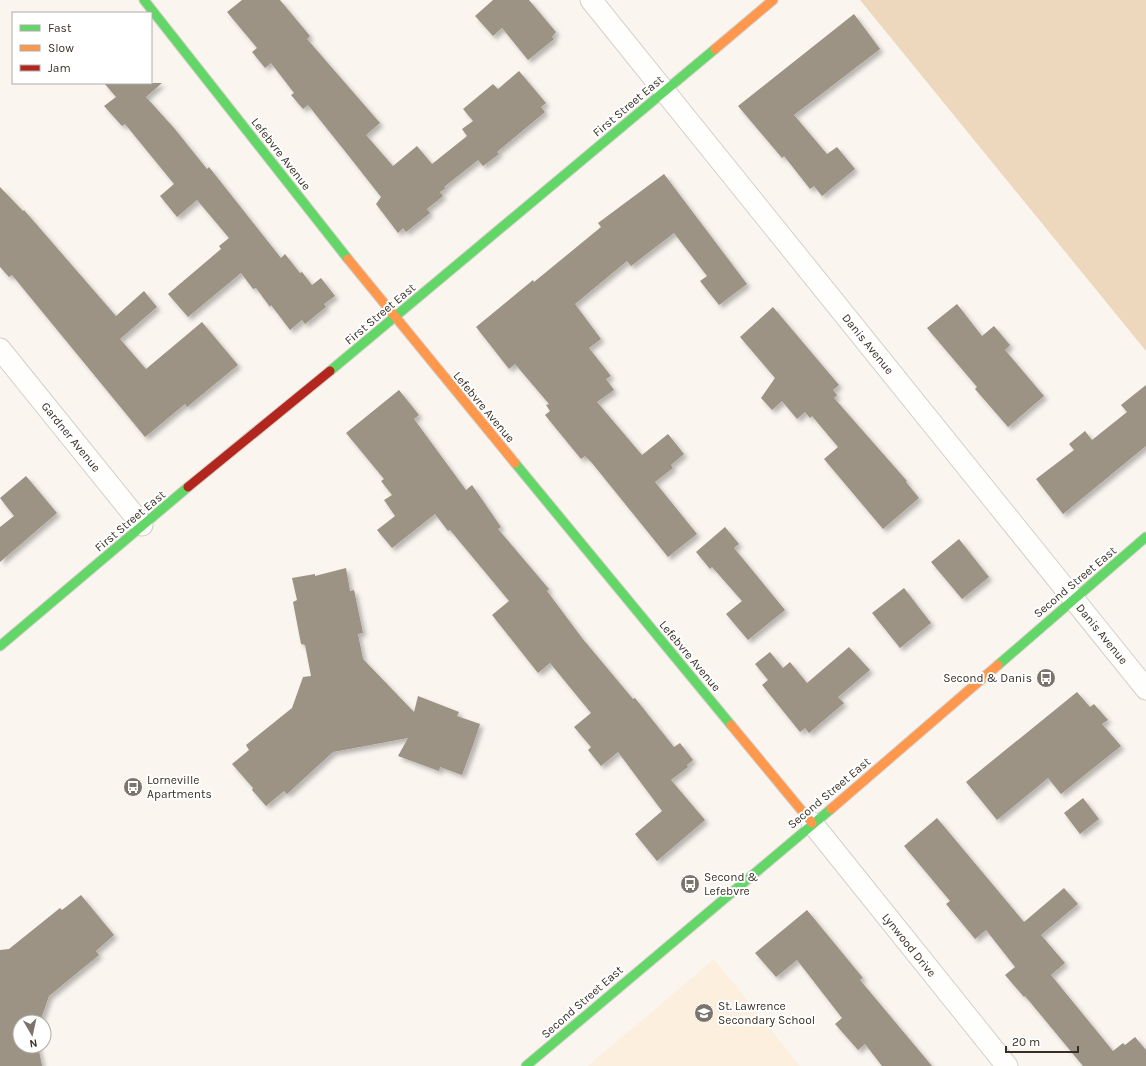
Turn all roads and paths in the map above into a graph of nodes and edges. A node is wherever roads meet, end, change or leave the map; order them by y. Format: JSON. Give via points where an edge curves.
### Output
{"nodes":[{"id":1,"x":144,"y":0,"type":"edge"},
{"id":2,"x":591,"y":0,"type":"edge"},
{"id":3,"x":773,"y":0,"type":"edge"},
{"id":4,"x":664,"y":92,"type":"junction"},
{"id":5,"x":395,"y":318,"type":"junction"},
{"id":6,"x":0,"y":349,"type":"edge"},
{"id":7,"x":142,"y":525,"type":"junction"},
{"id":8,"x":1146,"y":537,"type":"edge"},
{"id":9,"x":1073,"y":598,"type":"junction"},
{"id":10,"x":0,"y":646,"type":"edge"},
{"id":11,"x":1146,"y":689,"type":"edge"},
{"id":12,"x":812,"y":823,"type":"junction"},
{"id":13,"x":526,"y":1066,"type":"edge"},
{"id":14,"x":1007,"y":1066,"type":"edge"}],
"edges":[{"from":1,"to":5,"type":"street","name":"Lefebvre Avenue"},
{"from":2,"to":4,"type":"street","name":"Danis Avenue"},
{"from":3,"to":4,"type":"street","name":"First Street East"},
{"from":4,"to":5,"type":"street","name":"First Street East"},
{"from":4,"to":9,"type":"street","name":"Danis Avenue"},
{"from":5,"to":7,"type":"street","name":"First Street East"},
{"from":5,"to":12,"type":"street","name":"Lefebvre Avenue"},
{"from":6,"to":7,"type":"street","name":"Gardner Avenue"},
{"from":7,"to":10,"type":"street","name":"First Street East"},
{"from":8,"to":9,"type":"street","name":"Second Street East"},
{"from":9,"to":11,"type":"street","name":"Danis Avenue"},
{"from":9,"to":12,"type":"street","name":"Second Street East"},
{"from":12,"to":13,"type":"street","name":"Second Street East"},
{"from":12,"to":14,"type":"street","name":"Lynwood Drive"}]}
